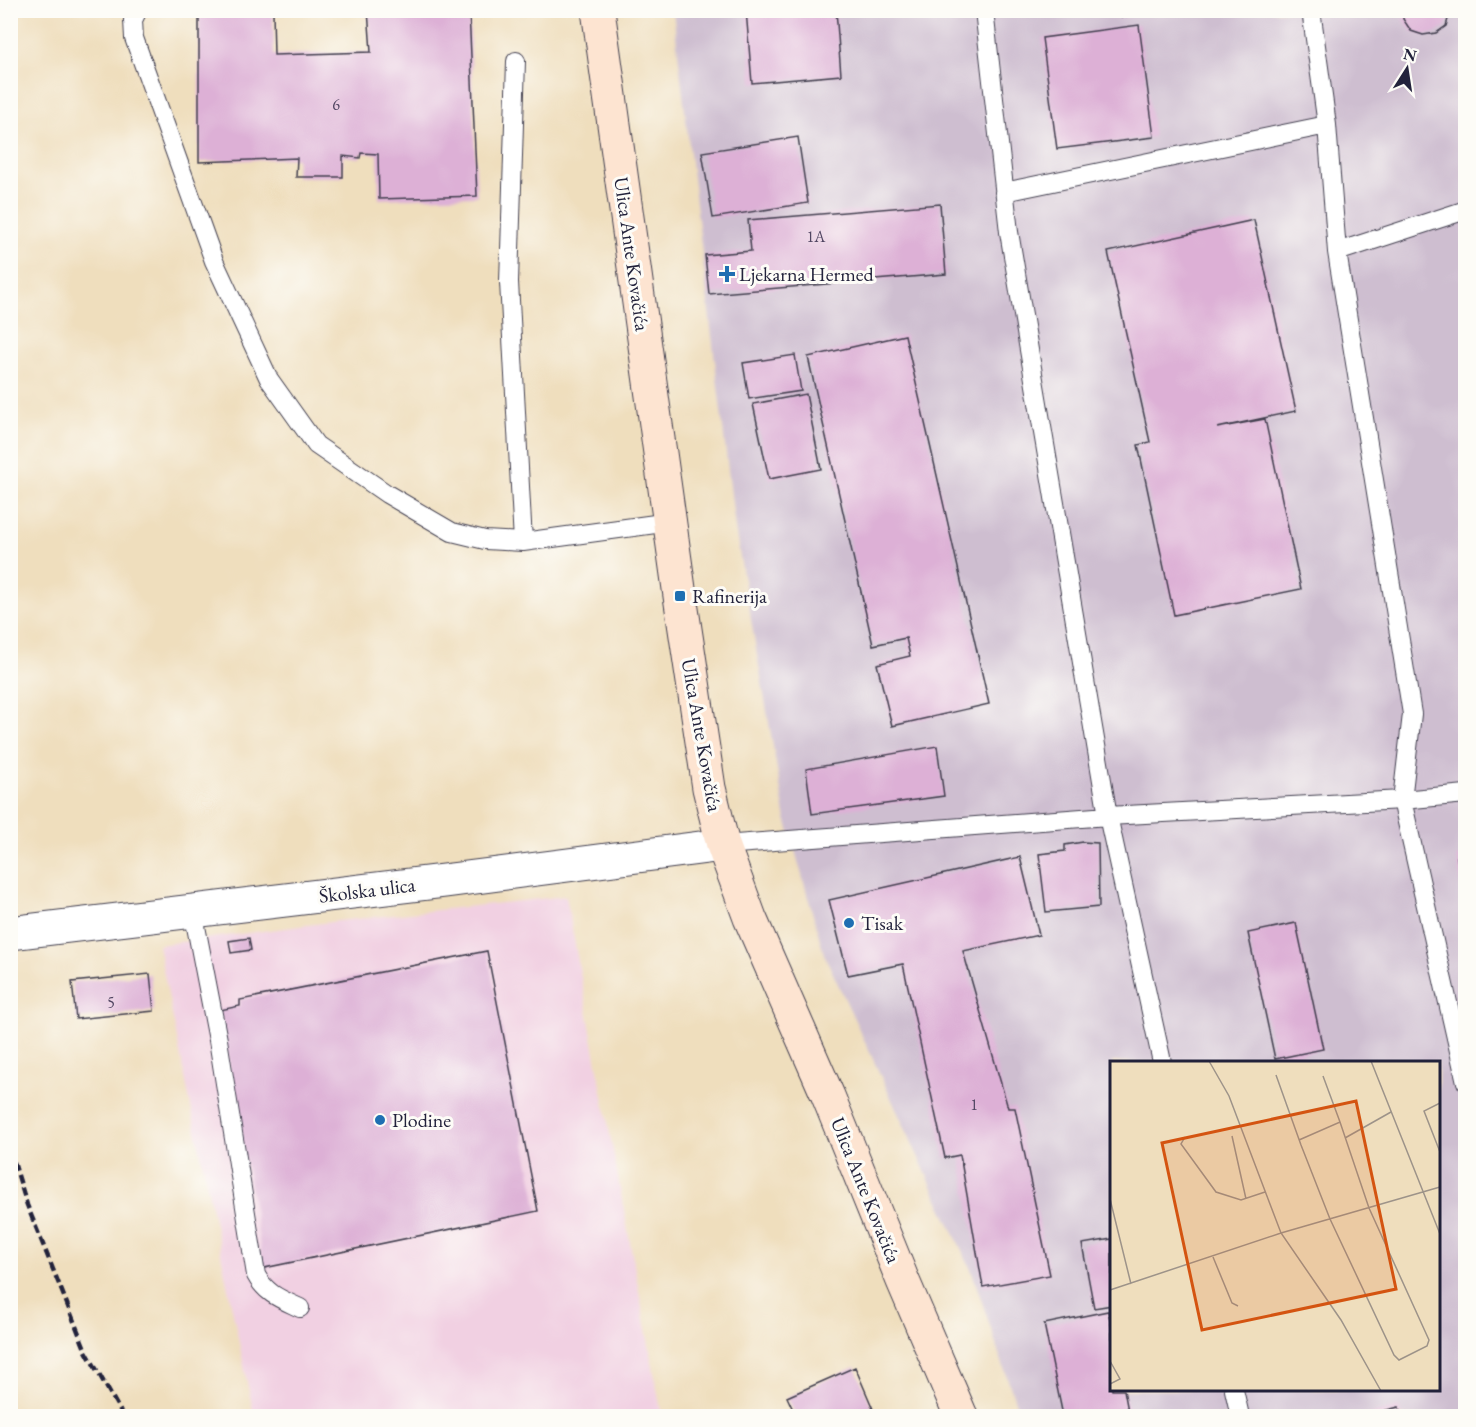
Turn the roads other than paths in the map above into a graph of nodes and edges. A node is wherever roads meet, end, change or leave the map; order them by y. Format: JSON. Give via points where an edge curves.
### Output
{"nodes":[{"id":1,"x":138,"y":10,"type":"edge"},
{"id":2,"x":598,"y":10,"type":"edge"},
{"id":3,"x":984,"y":10,"type":"edge"},
{"id":4,"x":1311,"y":10,"type":"edge"},
{"id":5,"x":516,"y":61,"type":"dead end"},
{"id":6,"x":1328,"y":125,"type":"junction"},
{"id":7,"x":1004,"y":192,"type":"junction"},
{"id":8,"x":1466,"y":210,"type":"edge"},
{"id":9,"x":1337,"y":252,"type":"junction"},
{"id":10,"x":670,"y":522,"type":"junction"},
{"id":11,"x":523,"y":542,"type":"junction"},
{"id":12,"x":1466,"y":794,"type":"edge"},
{"id":13,"x":1402,"y":800,"type":"junction"},
{"id":14,"x":1108,"y":816,"type":"junction"},
{"id":15,"x":723,"y":845,"type":"junction"},
{"id":16,"x":193,"y":911,"type":"junction"},
{"id":17,"x":10,"y":933,"type":"edge"},
{"id":18,"x":1162,"y":1061,"type":"edge"},
{"id":19,"x":1466,"y":1082,"type":"edge"},
{"id":20,"x":300,"y":1308,"type":"dead end"},
{"id":21,"x":1234,"y":1391,"type":"edge"},
{"id":22,"x":961,"y":1416,"type":"edge"},
{"id":23,"x":1240,"y":1416,"type":"edge"}],
"edges":[{"from":1,"to":11,"type":"lane","via":[[133,20],[134,38],[214,261],[269,379],[316,445],[387,494],[453,532],[485,540]]},
{"from":2,"to":10,"type":"main road","name":"Ulica Ante Kovačića"},
{"from":3,"to":7,"type":"lane"},
{"from":4,"to":6,"type":"lane"},
{"from":5,"to":11,"type":"lane","via":[[509,282]]},
{"from":6,"to":7,"type":"lane"},
{"from":6,"to":9,"type":"lane"},
{"from":7,"to":14,"type":"lane"},
{"from":8,"to":9,"type":"lane"},
{"from":9,"to":13,"type":"lane","via":[[1412,714]]},
{"from":10,"to":11,"type":"lane"},
{"from":10,"to":15,"type":"main road","name":"Ulica Ante Kovačića","via":[[709,788]]},
{"from":12,"to":13,"type":"lane"},
{"from":13,"to":14,"type":"lane"},
{"from":13,"to":19,"type":"lane"},
{"from":14,"to":15,"type":"lane"},
{"from":14,"to":18,"type":"lane"},
{"from":15,"to":16,"type":"street","name":"Školska ulica"},
{"from":15,"to":22,"type":"main road","name":"Ulica Ante Kovačića","via":[[750,918]]},
{"from":16,"to":17,"type":"street","name":"Školska ulica"},
{"from":16,"to":20,"type":"lane","via":[[256,1275],[268,1292]]},
{"from":21,"to":23,"type":"lane"}]}
